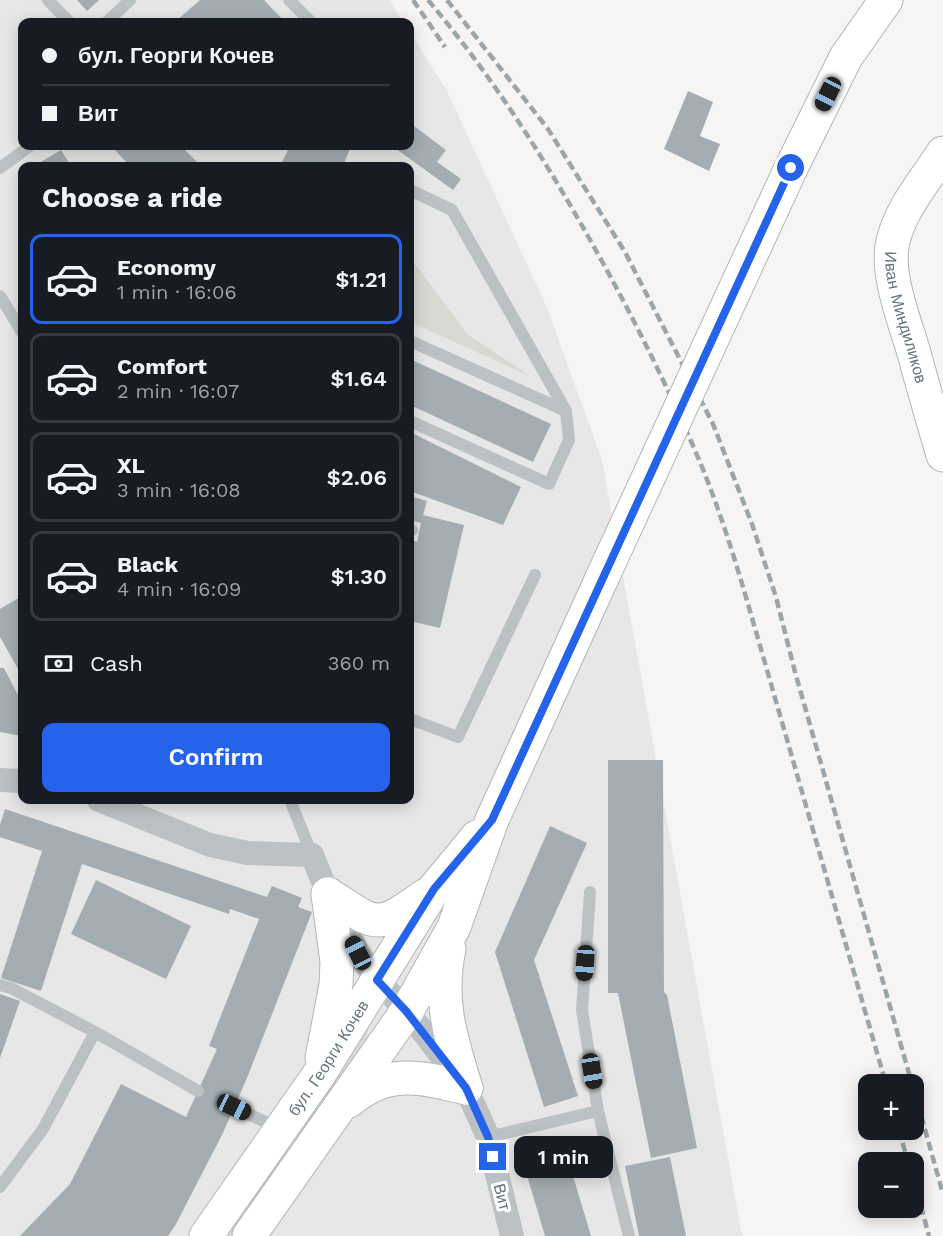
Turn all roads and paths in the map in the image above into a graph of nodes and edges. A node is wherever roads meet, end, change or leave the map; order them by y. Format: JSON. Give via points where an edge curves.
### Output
{"nodes":[{"id":1,"x":48,"y":0,"type":"edge"},
{"id":2,"x":130,"y":0,"type":"edge"},
{"id":3,"x":289,"y":0,"type":"edge"},
{"id":4,"x":859,"y":0,"type":"edge"},
{"id":5,"x":886,"y":0,"type":"edge"},
{"id":6,"x":65,"y":18,"type":"edge"},
{"id":7,"x":111,"y":18,"type":"edge"},
{"id":8,"x":306,"y":18,"type":"edge"},
{"id":9,"x":846,"y":57,"type":"junction"},
{"id":10,"x":25,"y":150,"type":"edge"},
{"id":11,"x":943,"y":153,"type":"edge"},
{"id":12,"x":0,"y":168,"type":"edge"},
{"id":13,"x":414,"y":192,"type":"edge"},
{"id":14,"x":0,"y":296,"type":"edge"},
{"id":15,"x":18,"y":325,"type":"edge"},
{"id":16,"x":414,"y":342,"type":"edge"},
{"id":17,"x":566,"y":411,"type":"junction"},
{"id":18,"x":414,"y":423,"type":"edge"},
{"id":19,"x":943,"y":455,"type":"edge"},
{"id":20,"x":535,"y":575,"type":"dead end"},
{"id":21,"x":414,"y":720,"type":"edge"},
{"id":22,"x":0,"y":780,"type":"edge"},
{"id":23,"x":18,"y":781,"type":"edge"},
{"id":24,"x":109,"y":804,"type":"edge"},
{"id":25,"x":292,"y":804,"type":"edge"},
{"id":26,"x":492,"y":820,"type":"junction"},
{"id":27,"x":312,"y":855,"type":"junction"},
{"id":28,"x":434,"y":889,"type":"junction"},
{"id":29,"x":590,"y":892,"type":"dead end"},
{"id":30,"x":328,"y":894,"type":"junction"},
{"id":31,"x":454,"y":927,"type":"junction"},
{"id":32,"x":377,"y":980,"type":"junction"},
{"id":33,"x":0,"y":985,"type":"edge"},
{"id":34,"x":406,"y":1011,"type":"junction"},
{"id":35,"x":95,"y":1032,"type":"junction"},
{"id":36,"x":320,"y":1073,"type":"junction"},
{"id":37,"x":466,"y":1088,"type":"junction"},
{"id":38,"x":198,"y":1091,"type":"dead end"},
{"id":39,"x":234,"y":1107,"type":"dead end"},
{"id":40,"x":598,"y":1111,"type":"junction"},
{"id":41,"x":336,"y":1112,"type":"junction"},
{"id":42,"x":281,"y":1129,"type":"junction"},
{"id":43,"x":488,"y":1137,"type":"junction"},
{"id":44,"x":0,"y":1186,"type":"edge"},
{"id":45,"x":206,"y":1236,"type":"edge"},
{"id":46,"x":249,"y":1236,"type":"edge"},
{"id":47,"x":512,"y":1236,"type":"edge"},
{"id":48,"x":629,"y":1236,"type":"edge"}],
"edges":[{"from":1,"to":6,"type":"lane"},
{"from":2,"to":7,"type":"lane"},
{"from":3,"to":8,"type":"lane"},
{"from":4,"to":9,"type":"main road","name":"бул. Георги Кочев"},
{"from":5,"to":9,"type":"main road","name":"бул. Георги Кочев"},
{"from":9,"to":26,"type":"main road","name":"бул. Георги Кочев","bridge":true,"via":[[791,168]]},
{"from":10,"to":12,"type":"lane"},
{"from":11,"to":19,"type":"main road","name":"Иван Миндиликов","via":[[908,204],[892,243],[901,311]]},
{"from":13,"to":17,"type":"lane","via":[[452,210]]},
{"from":14,"to":15,"type":"lane"},
{"from":16,"to":17,"type":"lane"},
{"from":17,"to":18,"type":"lane","via":[[569,440],[549,484]]},
{"from":20,"to":21,"type":"lane","via":[[458,737]]},
{"from":22,"to":23,"type":"street"},
{"from":24,"to":27,"type":"street","via":[[210,845],[248,853]]},
{"from":25,"to":27,"type":"lane"},
{"from":26,"to":28,"type":"main road","name":"бул. Георги Кочев"},
{"from":26,"to":31,"type":"main road","name":"бул. Георги Кочев"},
{"from":27,"to":30,"type":"street","name":"Вит"},
{"from":28,"to":30,"type":"main road","via":[[382,921],[365,918]]},
{"from":28,"to":32,"type":"main road","name":"бул. Георги Кочев"},
{"from":29,"to":40,"type":"lane","via":[[582,1011]]},
{"from":30,"to":32,"type":"street","name":"Вит","via":[[358,953]]},
{"from":30,"to":36,"type":"main road","via":[[337,962],[336,985]]},
{"from":31,"to":34,"type":"main road","name":"бул. Георги Кочев"},
{"from":31,"to":37,"type":"main road","via":[[443,992]]},
{"from":32,"to":34,"type":"street","name":"Вит"},
{"from":32,"to":36,"type":"main road","name":"бул. Георги Кочев"},
{"from":33,"to":35,"type":"lane"},
{"from":34,"to":37,"type":"street","name":"Вит"},
{"from":34,"to":41,"type":"main road","name":"бул. Георги Кочев"},
{"from":35,"to":38,"type":"lane"},
{"from":35,"to":44,"type":"lane","via":[[43,1129]]},
{"from":36,"to":42,"type":"main road","name":"бул. Георги Кочев"},
{"from":37,"to":41,"type":"main road","via":[[422,1078],[385,1081],[363,1089]]},
{"from":37,"to":43,"type":"street","name":"Вит"},
{"from":39,"to":42,"type":"lane"},
{"from":40,"to":43,"type":"lane"},
{"from":40,"to":48,"type":"lane"},
{"from":41,"to":46,"type":"main road","name":"бул. Георги Кочев"},
{"from":42,"to":45,"type":"main road","name":"бул. Георги Кочев"},
{"from":43,"to":47,"type":"street","name":"Вит"}]}
